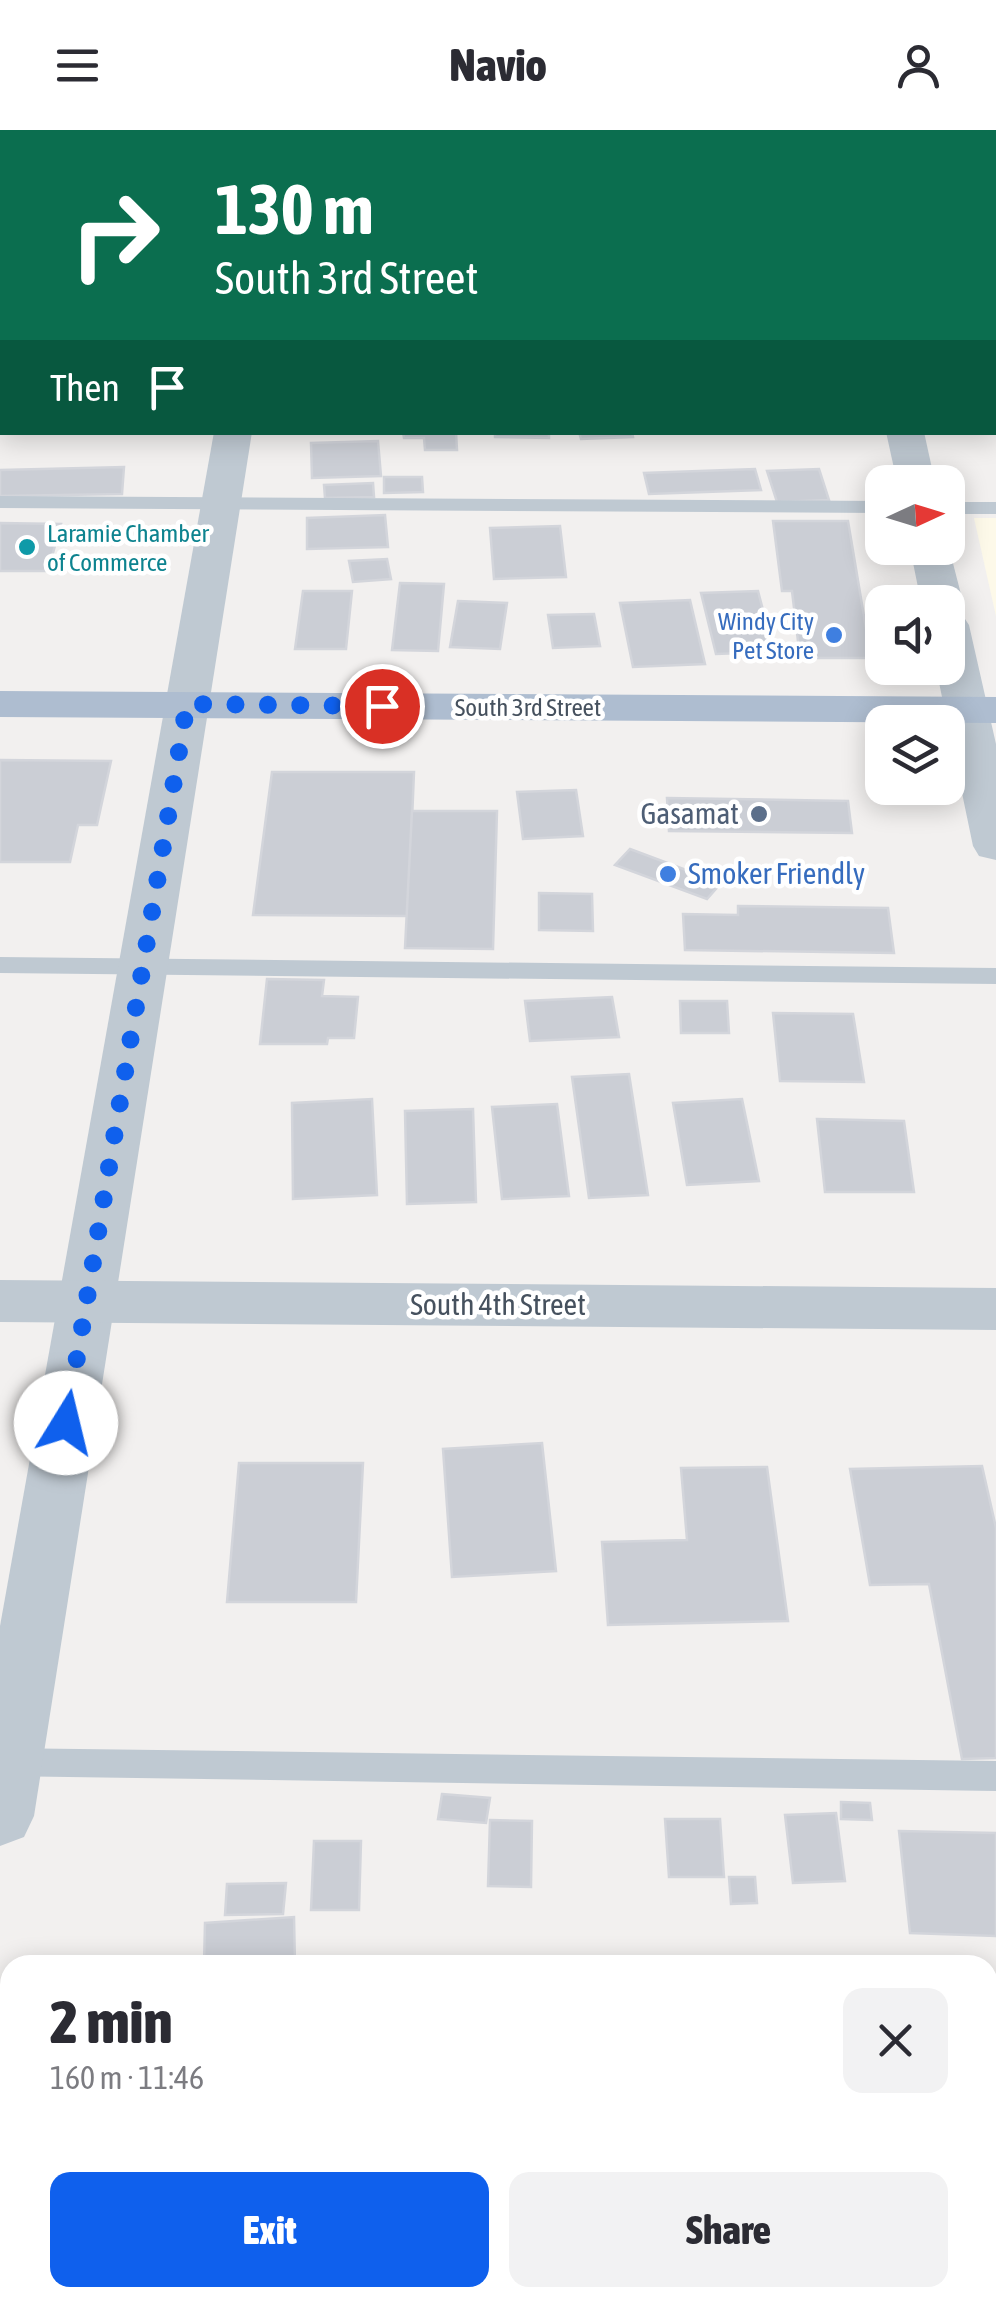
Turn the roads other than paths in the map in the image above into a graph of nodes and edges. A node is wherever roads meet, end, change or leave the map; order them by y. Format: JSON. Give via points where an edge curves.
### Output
{"nodes":[{"id":1,"x":232,"y":435,"type":"edge"},
{"id":2,"x":906,"y":435,"type":"edge"},
{"id":3,"x":912,"y":465,"type":"edge"},
{"id":4,"x":0,"y":502,"type":"edge"},
{"id":5,"x":221,"y":503,"type":"junction"},
{"id":6,"x":865,"y":508,"type":"edge"},
{"id":7,"x":965,"y":508,"type":"edge"},
{"id":8,"x":996,"y":508,"type":"edge"},
{"id":9,"x":965,"y":669,"type":"edge"},
{"id":10,"x":0,"y":704,"type":"edge"},
{"id":11,"x":187,"y":704,"type":"junction"},
{"id":12,"x":981,"y":710,"type":"edge"},
{"id":13,"x":996,"y":846,"type":"edge"},
{"id":14,"x":0,"y":966,"type":"edge"},
{"id":15,"x":142,"y":967,"type":"junction"},
{"id":16,"x":996,"y":976,"type":"edge"},
{"id":17,"x":0,"y":1301,"type":"edge"},
{"id":18,"x":86,"y":1301,"type":"junction"},
{"id":19,"x":996,"y":1309,"type":"edge"},
{"id":20,"x":996,"y":1776,"type":"edge"},
{"id":21,"x":3,"y":1780,"type":"edge"}],
"edges":[{"from":1,"to":5,"type":"street"},
{"from":2,"to":3,"type":"street"},
{"from":4,"to":5,"type":"lane"},
{"from":5,"to":6,"type":"lane"},
{"from":5,"to":11,"type":"street"},
{"from":7,"to":8,"type":"lane"},
{"from":9,"to":12,"type":"street"},
{"from":10,"to":11,"type":"main road","name":"South 3rd Street"},
{"from":11,"to":12,"type":"main road","name":"South 3rd Street"},
{"from":11,"to":15,"type":"street"},
{"from":12,"to":13,"type":"street"},
{"from":14,"to":15,"type":"lane"},
{"from":15,"to":16,"type":"lane"},
{"from":15,"to":18,"type":"street"},
{"from":17,"to":18,"type":"street","name":"South 4th Street"},
{"from":18,"to":19,"type":"street","name":"South 4th Street"},
{"from":18,"to":21,"type":"street"},
{"from":20,"to":21,"type":"lane"}]}
